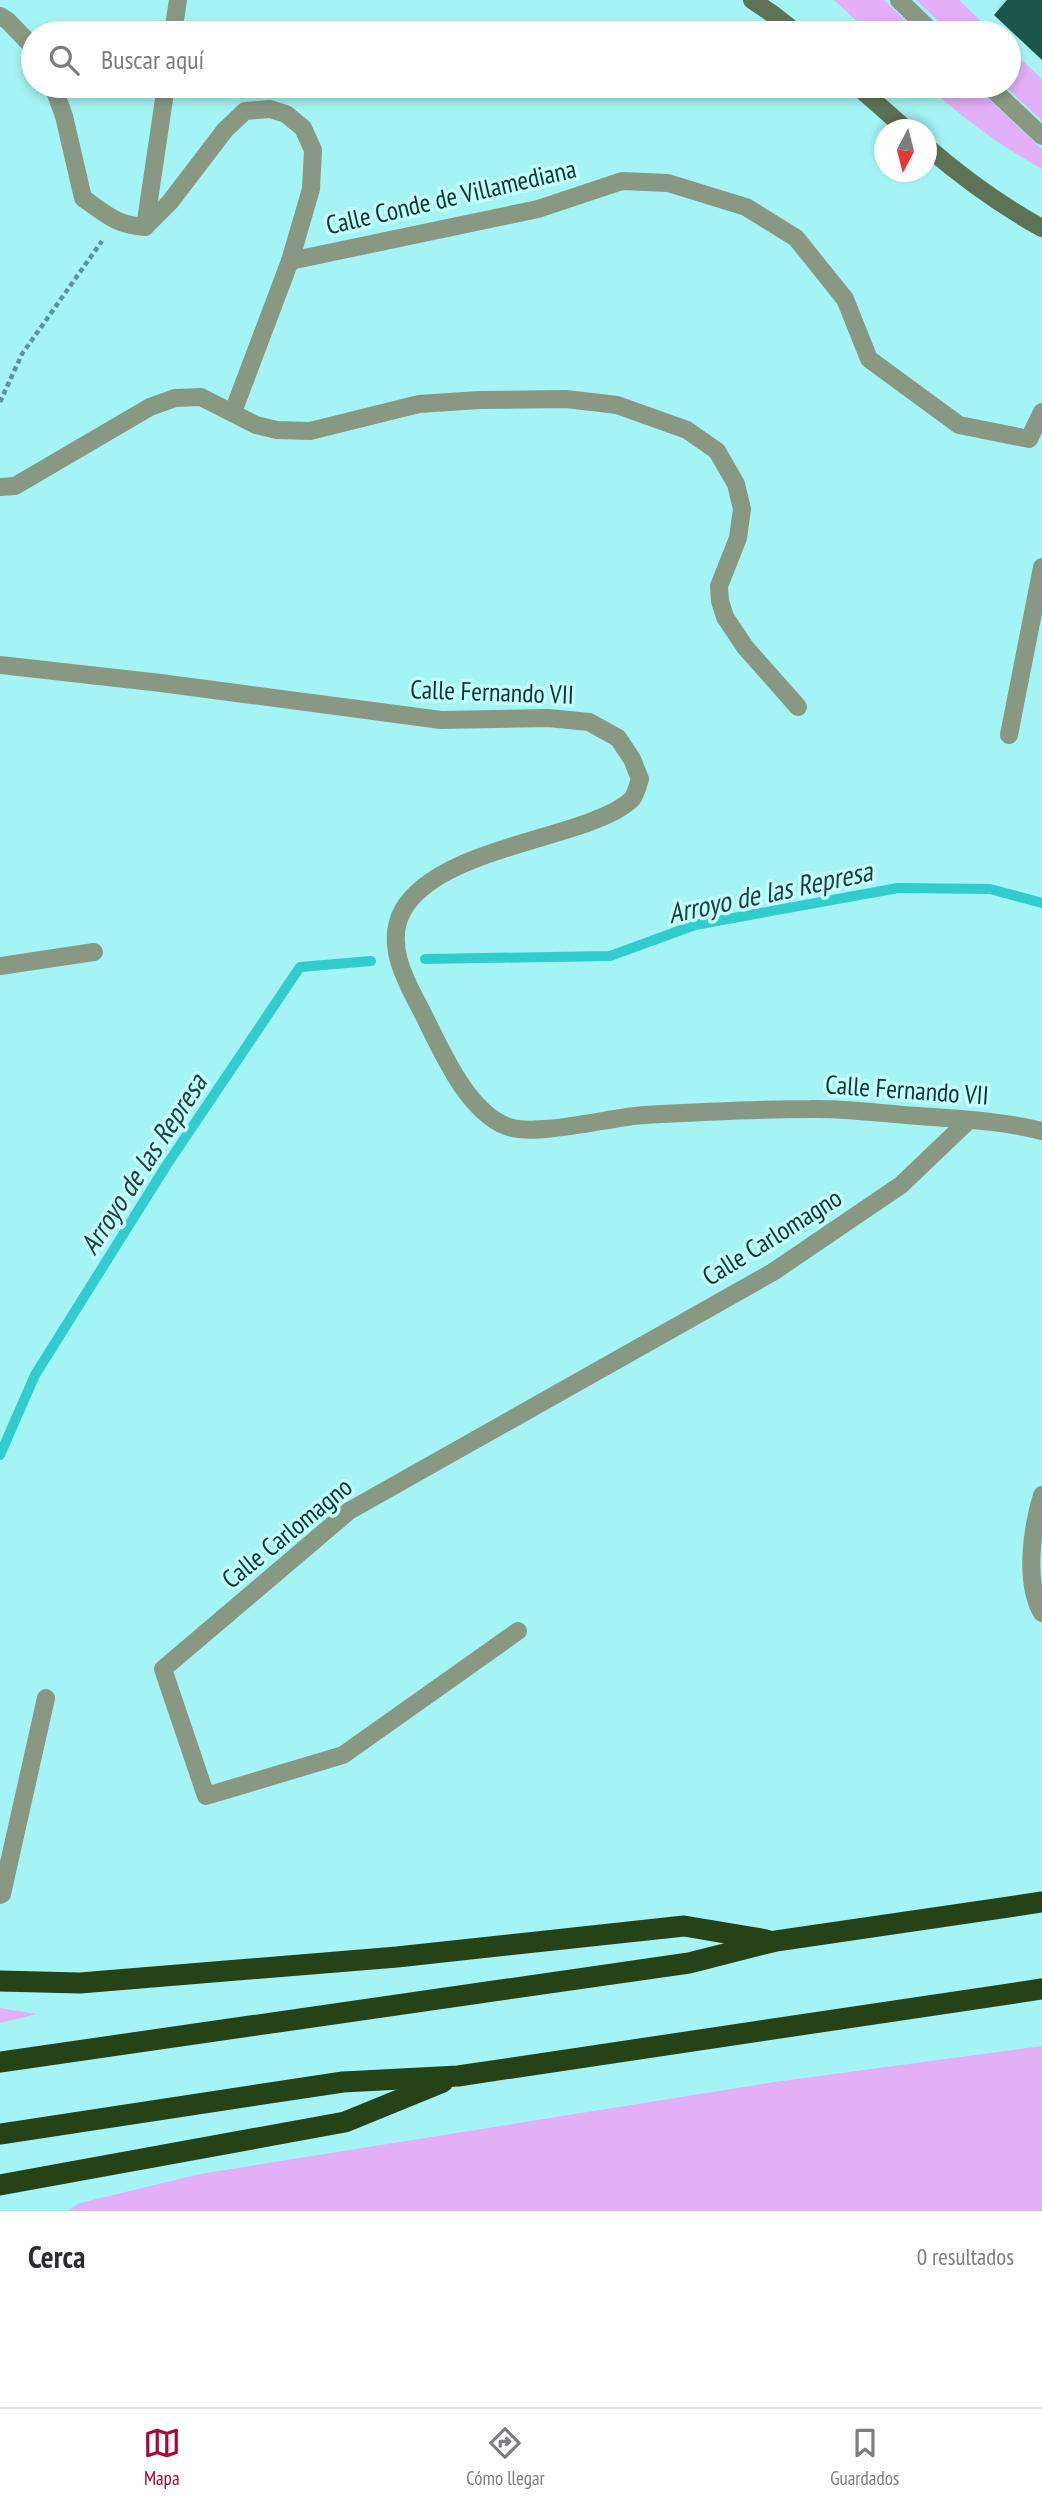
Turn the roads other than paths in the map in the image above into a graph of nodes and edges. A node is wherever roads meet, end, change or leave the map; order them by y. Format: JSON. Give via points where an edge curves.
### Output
{"nodes":[{"id":1,"x":178,"y":0,"type":"edge"},
{"id":2,"x":752,"y":0,"type":"edge"},
{"id":3,"x":899,"y":0,"type":"edge"},
{"id":4,"x":0,"y":16,"type":"edge"},
{"id":5,"x":175,"y":21,"type":"edge"},
{"id":6,"x":781,"y":21,"type":"edge"},
{"id":7,"x":921,"y":21,"type":"edge"},
{"id":8,"x":21,"y":35,"type":"edge"},
{"id":9,"x":57,"y":98,"type":"edge"},
{"id":10,"x":164,"y":98,"type":"edge"},
{"id":11,"x":871,"y":98,"type":"edge"},
{"id":12,"x":1002,"y":98,"type":"edge"},
{"id":13,"x":894,"y":119,"type":"edge"},
{"id":14,"x":1042,"y":136,"type":"edge"},
{"id":15,"x":937,"y":156,"type":"edge"},
{"id":16,"x":145,"y":227,"type":"junction"},
{"id":17,"x":1042,"y":228,"type":"edge"},
{"id":18,"x":290,"y":261,"type":"junction"},
{"id":19,"x":233,"y":412,"type":"junction"},
{"id":20,"x":1042,"y":412,"type":"edge"},
{"id":21,"x":0,"y":487,"type":"edge"},
{"id":22,"x":1042,"y":568,"type":"edge"},
{"id":23,"x":0,"y":665,"type":"edge"},
{"id":24,"x":798,"y":707,"type":"dead end"},
{"id":25,"x":1009,"y":735,"type":"dead end"},
{"id":26,"x":94,"y":952,"type":"dead end"},
{"id":27,"x":0,"y":966,"type":"edge"},
{"id":28,"x":969,"y":1120,"type":"junction"},
{"id":29,"x":1042,"y":1131,"type":"edge"},
{"id":30,"x":1042,"y":1495,"type":"edge"},
{"id":31,"x":1042,"y":1613,"type":"edge"},
{"id":32,"x":518,"y":1631,"type":"dead end"},
{"id":33,"x":46,"y":1699,"type":"dead end"},
{"id":34,"x":0,"y":1895,"type":"edge"},
{"id":35,"x":1042,"y":1902,"type":"edge"},
{"id":36,"x":776,"y":1941,"type":"junction"},
{"id":37,"x":0,"y":1980,"type":"edge"},
{"id":38,"x":1042,"y":1989,"type":"edge"},
{"id":39,"x":0,"y":2062,"type":"edge"},
{"id":40,"x":458,"y":2076,"type":"junction"},
{"id":41,"x":0,"y":2134,"type":"edge"},
{"id":42,"x":2,"y":2186,"type":"edge"}],
"edges":[{"from":1,"to":5,"type":"street"},
{"from":2,"to":6,"type":"main road"},
{"from":3,"to":7,"type":"street"},
{"from":4,"to":8,"type":"street"},
{"from":9,"to":16,"type":"street","via":[[83,198],[115,221]]},
{"from":10,"to":16,"type":"street"},
{"from":11,"to":13,"type":"main road"},
{"from":12,"to":14,"type":"street"},
{"from":15,"to":17,"type":"main road","via":[[963,178]]},
{"from":16,"to":18,"type":"street","name":"Calle Conde de Villamediana","via":[[245,111],[270,109],[286,114],[303,128],[313,150],[311,189]]},
{"from":18,"to":19,"type":"street"},
{"from":18,"to":20,"type":"street","name":"Calle Conde de Villamediana","via":[[538,209],[622,181],[668,183],[746,207],[796,238],[845,299],[869,359],[959,425],[1029,439]]},
{"from":19,"to":21,"type":"street","via":[[201,397],[176,398],[150,407],[15,486]]},
{"from":19,"to":24,"type":"street","via":[[256,425],[310,431],[419,404],[566,399],[617,405],[687,430],[717,451],[736,484],[742,509],[738,538],[719,586],[725,617]]},
{"from":22,"to":25,"type":"street"},
{"from":23,"to":28,"type":"street","name":"Calle Fernando VII","via":[[441,720],[589,722],[618,738],[640,779],[633,798],[612,813],[569,831],[475,857],[420,890],[402,910],[396,931],[396,952],[405,980],[454,1072],[478,1108],[507,1127],[541,1130],[642,1115],[814,1108]]},
{"from":26,"to":27,"type":"street"},
{"from":28,"to":29,"type":"street","name":"Calle Fernando VII"},
{"from":28,"to":32,"type":"street","name":"Calle Carlomagno","via":[[901,1185],[773,1272],[349,1511],[163,1669],[206,1796],[343,1755]]},
{"from":30,"to":31,"type":"street","via":[[1034,1521],[1032,1565]]},
{"from":33,"to":34,"type":"street"},
{"from":35,"to":36,"type":"highway"},
{"from":36,"to":37,"type":"highway","via":[[684,1926],[397,1957],[105,1981]]},
{"from":36,"to":39,"type":"highway","via":[[689,1963]]},
{"from":38,"to":40,"type":"highway"},
{"from":40,"to":41,"type":"highway","via":[[343,2082]]},
{"from":40,"to":42,"type":"highway","via":[[345,2122]]}]}
